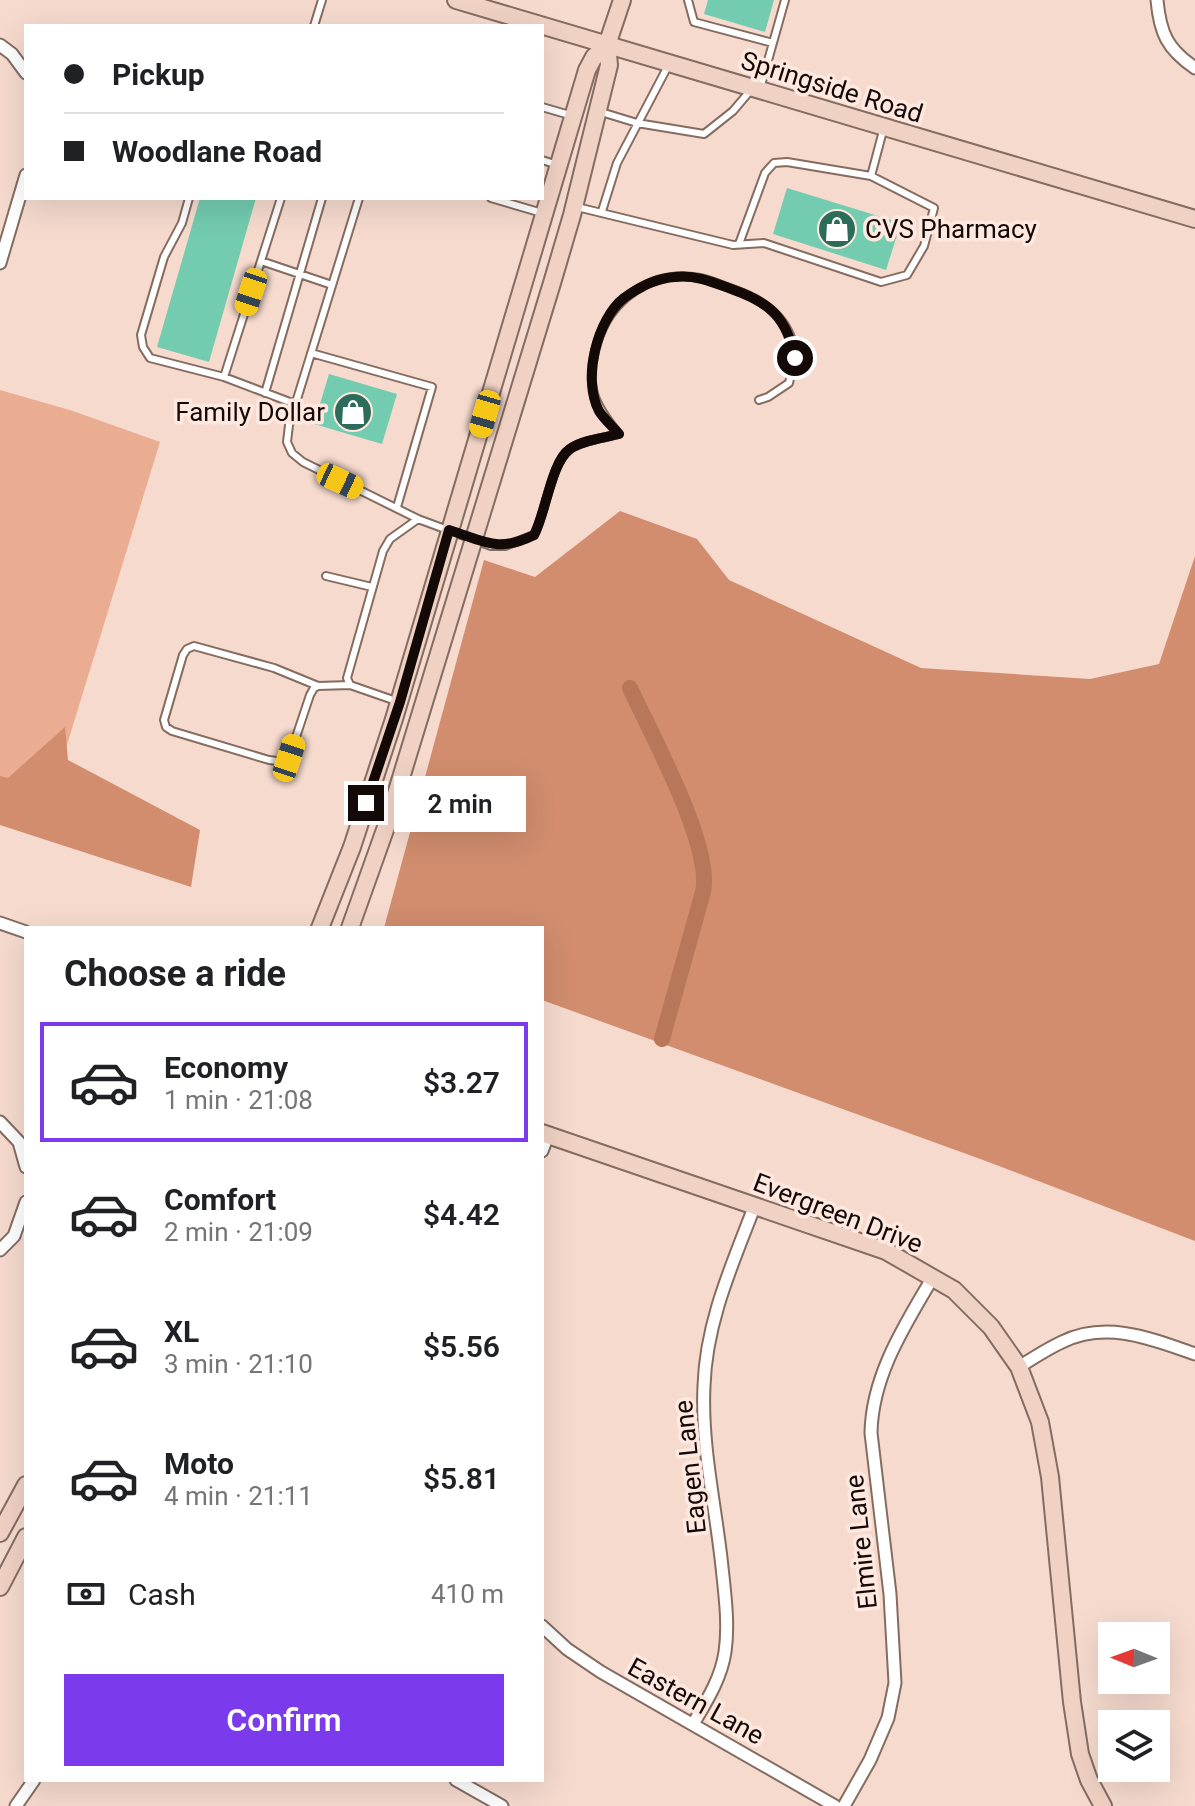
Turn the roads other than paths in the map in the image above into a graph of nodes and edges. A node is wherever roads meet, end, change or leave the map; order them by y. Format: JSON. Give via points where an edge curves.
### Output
{"nodes":[{"id":1,"x":322,"y":0,"type":"edge"},
{"id":2,"x":456,"y":0,"type":"edge"},
{"id":3,"x":622,"y":0,"type":"edge"},
{"id":4,"x":688,"y":0,"type":"edge"},
{"id":5,"x":785,"y":0,"type":"edge"},
{"id":6,"x":1157,"y":0,"type":"edge"},
{"id":7,"x":315,"y":24,"type":"edge"},
{"id":8,"x":535,"y":24,"type":"edge"},
{"id":9,"x":544,"y":27,"type":"edge"},
{"id":10,"x":773,"y":43,"type":"junction"},
{"id":11,"x":0,"y":45,"type":"edge"},
{"id":12,"x":607,"y":45,"type":"junction"},
{"id":13,"x":670,"y":64,"type":"junction"},
{"id":14,"x":1195,"y":68,"type":"edge"},
{"id":15,"x":24,"y":70,"type":"edge"},
{"id":16,"x":756,"y":89,"type":"junction"},
{"id":17,"x":544,"y":108,"type":"edge"},
{"id":18,"x":597,"y":110,"type":"junction"},
{"id":19,"x":574,"y":117,"type":"junction"},
{"id":20,"x":637,"y":123,"type":"junction"},
{"id":21,"x":884,"y":127,"type":"junction"},
{"id":22,"x":550,"y":163,"type":"edge"},
{"id":23,"x":871,"y":176,"type":"junction"},
{"id":24,"x":24,"y":182,"type":"edge"},
{"id":25,"x":188,"y":200,"type":"edge"},
{"id":26,"x":280,"y":200,"type":"edge"},
{"id":27,"x":321,"y":200,"type":"edge"},
{"id":28,"x":358,"y":200,"type":"edge"},
{"id":29,"x":498,"y":200,"type":"edge"},
{"id":30,"x":574,"y":206,"type":"junction"},
{"id":31,"x":602,"y":211,"type":"junction"},
{"id":32,"x":544,"y":213,"type":"junction"},
{"id":33,"x":1195,"y":219,"type":"edge"},
{"id":34,"x":739,"y":244,"type":"junction"},
{"id":35,"x":261,"y":261,"type":"junction"},
{"id":36,"x":0,"y":263,"type":"edge"},
{"id":37,"x":300,"y":275,"type":"junction"},
{"id":38,"x":332,"y":285,"type":"junction"},
{"id":39,"x":311,"y":353,"type":"junction"},
{"id":40,"x":224,"y":377,"type":"junction"},
{"id":41,"x":265,"y":393,"type":"junction"},
{"id":42,"x":759,"y":400,"type":"dead end"},
{"id":43,"x":295,"y":404,"type":"junction"},
{"id":44,"x":397,"y":507,"type":"junction"},
{"id":45,"x":418,"y":519,"type":"junction"},
{"id":46,"x":449,"y":530,"type":"junction"},
{"id":47,"x":475,"y":538,"type":"junction"},
{"id":48,"x":326,"y":576,"type":"dead end"},
{"id":49,"x":372,"y":587,"type":"junction"},
{"id":50,"x":350,"y":685,"type":"junction"},
{"id":51,"x":318,"y":686,"type":"junction"},
{"id":52,"x":400,"y":702,"type":"junction"},
{"id":53,"x":0,"y":923,"type":"edge"},
{"id":54,"x":321,"y":926,"type":"edge"},
{"id":55,"x":351,"y":926,"type":"edge"},
{"id":56,"x":24,"y":931,"type":"edge"},
{"id":57,"x":0,"y":1122,"type":"edge"},
{"id":58,"x":544,"y":1140,"type":"edge"},
{"id":59,"x":24,"y":1160,"type":"edge"},
{"id":60,"x":755,"y":1205,"type":"junction"},
{"id":61,"x":24,"y":1208,"type":"edge"},
{"id":62,"x":0,"y":1250,"type":"edge"},
{"id":63,"x":933,"y":1277,"type":"junction"},
{"id":64,"x":1195,"y":1354,"type":"edge"},
{"id":65,"x":1019,"y":1367,"type":"junction"},
{"id":66,"x":24,"y":1489,"type":"edge"},
{"id":67,"x":2,"y":1530,"type":"edge"},
{"id":68,"x":24,"y":1535,"type":"edge"},
{"id":69,"x":24,"y":1539,"type":"edge"},
{"id":70,"x":0,"y":1587,"type":"edge"},
{"id":71,"x":544,"y":1630,"type":"edge"},
{"id":72,"x":693,"y":1724,"type":"junction"},
{"id":73,"x":32,"y":1782,"type":"edge"},
{"id":74,"x":460,"y":1782,"type":"edge"},
{"id":75,"x":16,"y":1806,"type":"edge"},
{"id":76,"x":502,"y":1806,"type":"edge"},
{"id":77,"x":835,"y":1806,"type":"edge"},
{"id":78,"x":844,"y":1806,"type":"edge"},
{"id":79,"x":1103,"y":1806,"type":"edge"}],
"edges":[{"from":1,"to":7,"type":"lane"},
{"from":2,"to":8,"type":"main road","name":"Springside Road"},
{"from":3,"to":12,"type":"main road"},
{"from":4,"to":10,"type":"lane","via":[[694,22]]},
{"from":5,"to":10,"type":"lane"},
{"from":6,"to":14,"type":"street","via":[[1160,28],[1174,54]]},
{"from":9,"to":12,"type":"main road","name":"Springside Road"},
{"from":10,"to":16,"type":"lane"},
{"from":11,"to":15,"type":"street"},
{"from":12,"to":13,"type":"main road","name":"Springside Road"},
{"from":12,"to":18,"type":"main road","via":[[609,65]]},
{"from":12,"to":19,"type":"main road","via":[[587,70]]},
{"from":13,"to":16,"type":"main road","name":"Springside Road"},
{"from":13,"to":20,"type":"lane"},
{"from":16,"to":20,"type":"lane","via":[[704,134]]},
{"from":16,"to":21,"type":"main road","name":"Springside Road"},
{"from":17,"to":19,"type":"lane"},
{"from":18,"to":20,"type":"lane"},
{"from":18,"to":30,"type":"main road"},
{"from":19,"to":22,"type":"main road"},
{"from":20,"to":31,"type":"lane"},
{"from":21,"to":23,"type":"lane"},
{"from":21,"to":33,"type":"main road","name":"Springside Road"},
{"from":22,"to":32,"type":"main road"},
{"from":23,"to":34,"type":"lane","via":[[774,163],[765,173]]},
{"from":23,"to":34,"type":"lane","via":[[934,208],[924,246],[907,275],[881,282],[764,243]]},
{"from":24,"to":36,"type":"street"},
{"from":25,"to":40,"type":"lane","via":[[150,301],[143,347],[150,358]]},
{"from":26,"to":35,"type":"lane"},
{"from":27,"to":37,"type":"lane"},
{"from":28,"to":38,"type":"lane"},
{"from":29,"to":32,"type":"lane"},
{"from":30,"to":31,"type":"lane"},
{"from":30,"to":47,"type":"main road"},
{"from":31,"to":34,"type":"lane"},
{"from":32,"to":46,"type":"main road"},
{"from":35,"to":37,"type":"lane"},
{"from":35,"to":40,"type":"lane"},
{"from":37,"to":38,"type":"lane"},
{"from":37,"to":41,"type":"lane"},
{"from":38,"to":39,"type":"lane"},
{"from":39,"to":43,"type":"lane"},
{"from":39,"to":44,"type":"lane","via":[[432,387]]},
{"from":40,"to":41,"type":"lane"},
{"from":41,"to":43,"type":"lane"},
{"from":42,"to":47,"type":"lane","via":[[789,383],[795,358],[790,334],[774,310],[701,278],[657,280],[622,299],[600,334],[593,357],[591,381],[599,411],[619,434],[572,447],[559,459],[534,535],[505,546]]},
{"from":43,"to":44,"type":"lane","via":[[287,442],[292,453]]},
{"from":44,"to":45,"type":"lane"},
{"from":45,"to":46,"type":"lane"},
{"from":45,"to":49,"type":"lane","via":[[390,539]]},
{"from":46,"to":47,"type":"lane"},
{"from":46,"to":52,"type":"main road"},
{"from":47,"to":55,"type":"main road"},
{"from":48,"to":49,"type":"lane"},
{"from":49,"to":50,"type":"lane","via":[[347,678]]},
{"from":50,"to":51,"type":"lane"},
{"from":50,"to":52,"type":"lane"},
{"from":51,"to":51,"type":"lane","via":[[285,762],[166,727],[164,720],[183,655],[194,646]]},
{"from":52,"to":54,"type":"main road"},
{"from":53,"to":56,"type":"street"},
{"from":57,"to":59,"type":"street","via":[[19,1142]]},
{"from":58,"to":60,"type":"main road","name":"Evergreen Drive"},
{"from":60,"to":63,"type":"main road","name":"Evergreen Drive","via":[[886,1251]]},
{"from":60,"to":72,"type":"street","name":"Eagen Lane","via":[[724,1282],[707,1344],[704,1412],[726,1634],[719,1676]]},
{"from":61,"to":62,"type":"street","via":[[14,1236]]},
{"from":63,"to":65,"type":"main road","name":"Evergreen Drive","via":[[974,1308]]},
{"from":63,"to":78,"type":"street","name":"Elmire Lane","via":[[894,1347],[871,1410],[895,1683],[888,1718]]},
{"from":64,"to":65,"type":"street","via":[[1134,1334],[1096,1332],[1061,1342]]},
{"from":65,"to":79,"type":"main road","name":"Evergreen Drive","via":[[1046,1449],[1080,1754]]},
{"from":66,"to":67,"type":"main road"},
{"from":67,"to":68,"type":"street"},
{"from":69,"to":70,"type":"main road"},
{"from":71,"to":72,"type":"street","name":"Eastern Lane","via":[[592,1666]]},
{"from":72,"to":77,"type":"street","name":"Eastern Lane"},
{"from":73,"to":75,"type":"street"},
{"from":74,"to":76,"type":"street"}]}
